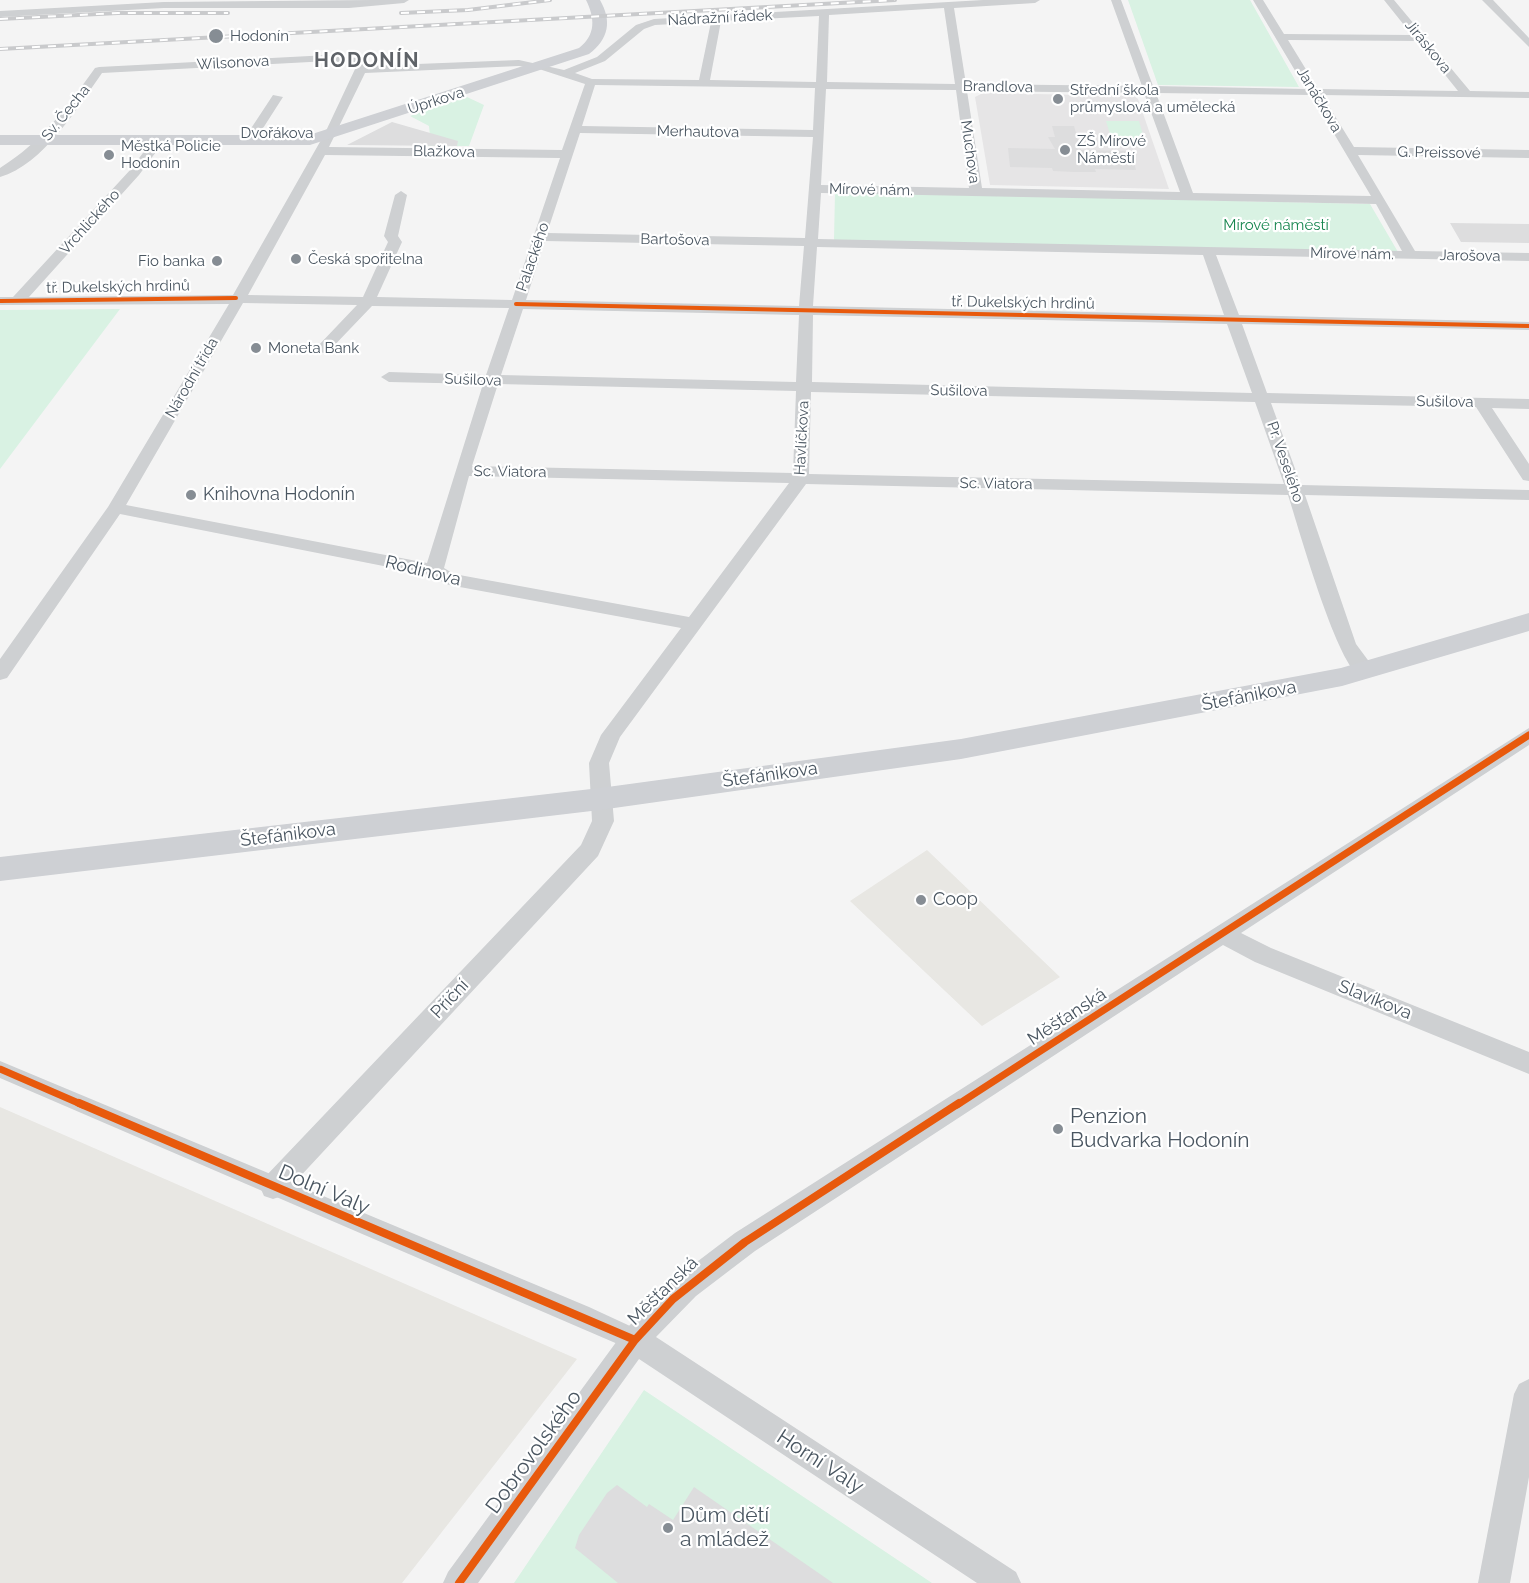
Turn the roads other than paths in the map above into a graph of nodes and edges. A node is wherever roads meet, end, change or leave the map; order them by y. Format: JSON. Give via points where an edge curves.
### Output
{"nodes":[{"id":1,"x":404,"y":0,"type":"edge"},
{"id":2,"x":594,"y":0,"type":"edge"},
{"id":3,"x":1035,"y":0,"type":"edge"},
{"id":4,"x":1116,"y":0,"type":"edge"},
{"id":5,"x":1258,"y":0,"type":"edge"},
{"id":6,"x":1389,"y":0,"type":"edge"},
{"id":7,"x":1487,"y":0,"type":"edge"},
{"id":8,"x":251,"y":2,"type":"edge"},
{"id":9,"x":949,"y":5,"type":"junction"},
{"id":10,"x":825,"y":12,"type":"junction"},
{"id":11,"x":0,"y":14,"type":"edge"},
{"id":12,"x":717,"y":18,"type":"junction"},
{"id":13,"x":1281,"y":37,"type":"junction"},
{"id":14,"x":1422,"y":38,"type":"junction"},
{"id":15,"x":1529,"y":44,"type":"edge"},
{"id":16,"x":541,"y":66,"type":"junction"},
{"id":17,"x":99,"y":70,"type":"joint"},
{"id":18,"x":361,"y":70,"type":"junction"},
{"id":19,"x":564,"y":74,"type":"junction"},
{"id":20,"x":591,"y":82,"type":"junction"},
{"id":21,"x":704,"y":83,"type":"junction"},
{"id":22,"x":822,"y":85,"type":"junction"},
{"id":23,"x":959,"y":87,"type":"junction"},
{"id":24,"x":1148,"y":89,"type":"junction"},
{"id":25,"x":1313,"y":92,"type":"junction"},
{"id":26,"x":1467,"y":94,"type":"junction"},
{"id":27,"x":1529,"y":95,"type":"edge"},
{"id":28,"x":277,"y":97,"type":"dead end"},
{"id":29,"x":577,"y":129,"type":"junction"},
{"id":30,"x":0,"y":132,"type":"edge"},
{"id":31,"x":254,"y":133,"type":"junction"},
{"id":32,"x":331,"y":133,"type":"junction"},
{"id":33,"x":819,"y":134,"type":"junction"},
{"id":34,"x":50,"y":136,"type":"junction"},
{"id":35,"x":0,"y":140,"type":"edge"},
{"id":36,"x":158,"y":141,"type":"junction"},
{"id":37,"x":320,"y":151,"type":"junction"},
{"id":38,"x":1349,"y":151,"type":"junction"},
{"id":39,"x":568,"y":154,"type":"junction"},
{"id":40,"x":1529,"y":154,"type":"edge"},
{"id":41,"x":0,"y":173,"type":"edge"},
{"id":42,"x":816,"y":189,"type":"junction"},
{"id":43,"x":976,"y":192,"type":"junction"},
{"id":44,"x":401,"y":195,"type":"dead end"},
{"id":45,"x":1188,"y":197,"type":"junction"},
{"id":46,"x":1380,"y":201,"type":"junction"},
{"id":47,"x":539,"y":237,"type":"junction"},
{"id":48,"x":811,"y":242,"type":"junction"},
{"id":49,"x":1208,"y":251,"type":"junction"},
{"id":50,"x":1411,"y":255,"type":"junction"},
{"id":51,"x":1529,"y":257,"type":"edge"},
{"id":52,"x":236,"y":298,"type":"junction"},
{"id":53,"x":18,"y":300,"type":"junction"},
{"id":54,"x":0,"y":301,"type":"edge"},
{"id":55,"x":368,"y":301,"type":"junction"},
{"id":56,"x":516,"y":304,"type":"junction"},
{"id":57,"x":806,"y":311,"type":"junction"},
{"id":58,"x":1234,"y":319,"type":"junction"},
{"id":59,"x":1529,"y":326,"type":"edge"},
{"id":60,"x":322,"y":350,"type":"dead end"},
{"id":61,"x":389,"y":377,"type":"dead end"},
{"id":62,"x":492,"y":380,"type":"junction"},
{"id":63,"x":805,"y":387,"type":"junction"},
{"id":64,"x":1262,"y":398,"type":"junction"},
{"id":65,"x":1481,"y":403,"type":"junction"},
{"id":66,"x":1529,"y":404,"type":"edge"},
{"id":67,"x":462,"y":471,"type":"junction"},
{"id":68,"x":1529,"y":476,"type":"edge"},
{"id":69,"x":801,"y":479,"type":"junction"},
{"id":70,"x":1295,"y":491,"type":"junction"},
{"id":71,"x":1529,"y":495,"type":"edge"},
{"id":72,"x":116,"y":508,"type":"junction"},
{"id":73,"x":434,"y":570,"type":"junction"},
{"id":74,"x":1529,"y":622,"type":"edge"},
{"id":75,"x":694,"y":624,"type":"junction"},
{"id":76,"x":1365,"y":671,"type":"junction"},
{"id":77,"x":0,"y":673,"type":"edge"},
{"id":78,"x":1529,"y":735,"type":"edge"},
{"id":79,"x":600,"y":799,"type":"junction"},
{"id":80,"x":0,"y":869,"type":"edge"},
{"id":81,"x":1222,"y":934,"type":"junction"},
{"id":82,"x":1529,"y":1063,"type":"edge"},
{"id":83,"x":0,"y":1069,"type":"edge"},
{"id":84,"x":273,"y":1187,"type":"junction"},
{"id":85,"x":635,"y":1340,"type":"junction"},
{"id":86,"x":1529,"y":1394,"type":"edge"},
{"id":87,"x":459,"y":1583,"type":"edge"},
{"id":88,"x":1005,"y":1583,"type":"edge"},
{"id":89,"x":1494,"y":1583,"type":"edge"}],
"edges":[{"from":1,"to":8,"type":"street","via":[[356,5]]},
{"from":2,"to":16,"type":"main road","name":"Úprkova","via":[[601,26],[599,39],[578,54]]},
{"from":3,"to":9,"type":"street","name":"Nádražní řádek"},
{"from":4,"to":24,"type":"street"},
{"from":5,"to":13,"type":"street","name":"Janáčkova"},
{"from":6,"to":14,"type":"street","name":"Jiráskova"},
{"from":7,"to":15,"type":"street"},
{"from":8,"to":11,"type":"street"},
{"from":9,"to":10,"type":"street","name":"Nádražní řádek"},
{"from":9,"to":23,"type":"street","name":"Muchova"},
{"from":10,"to":12,"type":"street","name":"Nádražní řádek"},
{"from":10,"to":22,"type":"street","name":"Havlíčkova"},
{"from":12,"to":19,"type":"street","name":"Nádražní řádek","via":[[649,23],[601,59]]},
{"from":12,"to":21,"type":"street"},
{"from":13,"to":14,"type":"street"},
{"from":13,"to":25,"type":"street","name":"Janáčkova"},
{"from":14,"to":26,"type":"street","name":"Jiráskova"},
{"from":16,"to":18,"type":"street","via":[[464,63]]},
{"from":16,"to":19,"type":"street","name":"Brandlova"},
{"from":16,"to":32,"type":"main road","name":"Úprkova"},
{"from":17,"to":18,"type":"street","name":"Wilsonova","via":[[328,58],[352,60]]},
{"from":17,"to":34,"type":"street","name":"Sv. Čecha"},
{"from":18,"to":32,"type":"street","name":"Národní třída"},
{"from":19,"to":20,"type":"street","name":"Brandlova"},
{"from":20,"to":21,"type":"street","name":"Brandlova"},
{"from":20,"to":29,"type":"street","name":"Palackého"},
{"from":21,"to":22,"type":"street","name":"Brandlova"},
{"from":22,"to":23,"type":"street","name":"Brandlova"},
{"from":22,"to":33,"type":"street","name":"Havlíčkova"},
{"from":23,"to":24,"type":"street","name":"Brandlova"},
{"from":23,"to":43,"type":"street","name":"Muchova"},
{"from":24,"to":25,"type":"street","name":"Brandlova"},
{"from":24,"to":45,"type":"street"},
{"from":25,"to":26,"type":"street","name":"Brandlova"},
{"from":25,"to":38,"type":"street","name":"Janáčkova"},
{"from":26,"to":27,"type":"street","name":"Brandlova"},
{"from":28,"to":31,"type":"street"},
{"from":29,"to":33,"type":"street","name":"Merhautova"},
{"from":29,"to":39,"type":"street","name":"Palackého"},
{"from":30,"to":34,"type":"main road","name":"Dvořákova"},
{"from":31,"to":32,"type":"main road","name":"Dvořákova"},
{"from":31,"to":34,"type":"main road","name":"Dvořákova"},
{"from":32,"to":36,"type":"main road","name":"Dvořákova","via":[[301,141]]},
{"from":32,"to":37,"type":"street","name":"Národní třída"},
{"from":33,"to":42,"type":"street","name":"Havlíčkova"},
{"from":34,"to":35,"type":"main road","name":"Dvořákova"},
{"from":34,"to":36,"type":"main road","name":"Dvořákova"},
{"from":34,"to":41,"type":"street","name":"Sv. Čecha"},
{"from":36,"to":53,"type":"street","name":"Vrchlického","via":[[135,172]]},
{"from":37,"to":39,"type":"street","name":"Blažkova"},
{"from":37,"to":52,"type":"street","name":"Národní třída"},
{"from":38,"to":40,"type":"street","name":"G. Preissové"},
{"from":38,"to":46,"type":"street","name":"Janáčkova"},
{"from":39,"to":47,"type":"street","name":"Palackého"},
{"from":42,"to":43,"type":"street","name":"Mírové nám."},
{"from":42,"to":48,"type":"street","name":"Havlíčkova"},
{"from":43,"to":45,"type":"street","name":"Mírové nám."},
{"from":44,"to":55,"type":"street","via":[[392,236],[395,242]]},
{"from":45,"to":46,"type":"street","name":"Mírové nám."},
{"from":46,"to":50,"type":"street","name":"Mírové nám."},
{"from":47,"to":48,"type":"street","name":"Bartošova"},
{"from":47,"to":56,"type":"street","name":"Palackého"},
{"from":48,"to":49,"type":"street","name":"Mírové nám."},
{"from":48,"to":57,"type":"street","name":"Havlíčkova"},
{"from":49,"to":50,"type":"street","name":"Mírové nám."},
{"from":49,"to":58,"type":"street","name":"Pr. Veselého"},
{"from":50,"to":51,"type":"street","name":"Jarošova"},
{"from":52,"to":53,"type":"street","name":"tř. Dukelských hrdinů"},
{"from":52,"to":55,"type":"street","name":"tř. Dukelských hrdinů"},
{"from":52,"to":72,"type":"street","name":"Národní třída"},
{"from":53,"to":54,"type":"street","name":"tř. Dukelských hrdinů"},
{"from":55,"to":56,"type":"street","name":"tř. Dukelských hrdinů"},
{"from":55,"to":60,"type":"street"},
{"from":56,"to":57,"type":"street","name":"tř. Dukelských hrdinů"},
{"from":56,"to":62,"type":"street","name":"Palackého"},
{"from":57,"to":58,"type":"street","name":"tř. Dukelských hrdinů"},
{"from":57,"to":63,"type":"street","name":"Havlíčkova"},
{"from":58,"to":59,"type":"street","name":"tř. Dukelských hrdinů"},
{"from":58,"to":64,"type":"street","name":"Pr. Veselého"},
{"from":61,"to":62,"type":"street","name":"Sušilova"},
{"from":62,"to":63,"type":"street","name":"Sušilova"},
{"from":62,"to":67,"type":"street","name":"Palackého"},
{"from":63,"to":64,"type":"street","name":"Sušilova"},
{"from":63,"to":69,"type":"street","name":"Havlíčkova"},
{"from":64,"to":65,"type":"street","name":"Sušilova"},
{"from":64,"to":70,"type":"street","name":"Pr. Veselého"},
{"from":65,"to":66,"type":"street","name":"Sušilova"},
{"from":65,"to":68,"type":"street"},
{"from":67,"to":69,"type":"street","name":"Sc. Viatora"},
{"from":67,"to":73,"type":"street","name":"Palackého"},
{"from":69,"to":70,"type":"street","name":"Sc. Viatora"},
{"from":69,"to":75,"type":"street","name":"Havlíčkova"},
{"from":70,"to":71,"type":"street","name":"Sc. Viatora"},
{"from":70,"to":76,"type":"street","name":"Pr. Veselého","via":[[1347,645]]},
{"from":72,"to":73,"type":"street","name":"Rodinova"},
{"from":72,"to":77,"type":"street","name":"Národní třída"},
{"from":73,"to":75,"type":"street","name":"Rodinova","via":[[449,579]]},
{"from":74,"to":76,"type":"main road","name":"Štefánikova"},
{"from":75,"to":79,"type":"street","name":"Havlíčkova","via":[[611,735],[599,763]]},
{"from":76,"to":79,"type":"main road","name":"Štefánikova","via":[[1289,689],[961,749]]},
{"from":78,"to":81,"type":"street","name":"Měšťanská"},
{"from":79,"to":80,"type":"main road","name":"Štefánikova"},
{"from":79,"to":84,"type":"street","name":"Příční","via":[[603,821],[590,850]]},
{"from":81,"to":82,"type":"street","name":"Slavíkova","via":[[1263,955]]},
{"from":81,"to":85,"type":"street","name":"Měšťanská","via":[[714,1263],[675,1296]]},
{"from":83,"to":84,"type":"street","name":"Dolní Valy"},
{"from":84,"to":85,"type":"street","name":"Dolní Valy"},
{"from":85,"to":87,"type":"street","name":"Dobrovolského"},
{"from":85,"to":88,"type":"street","name":"Horní Valy"},
{"from":86,"to":89,"type":"street"}]}
